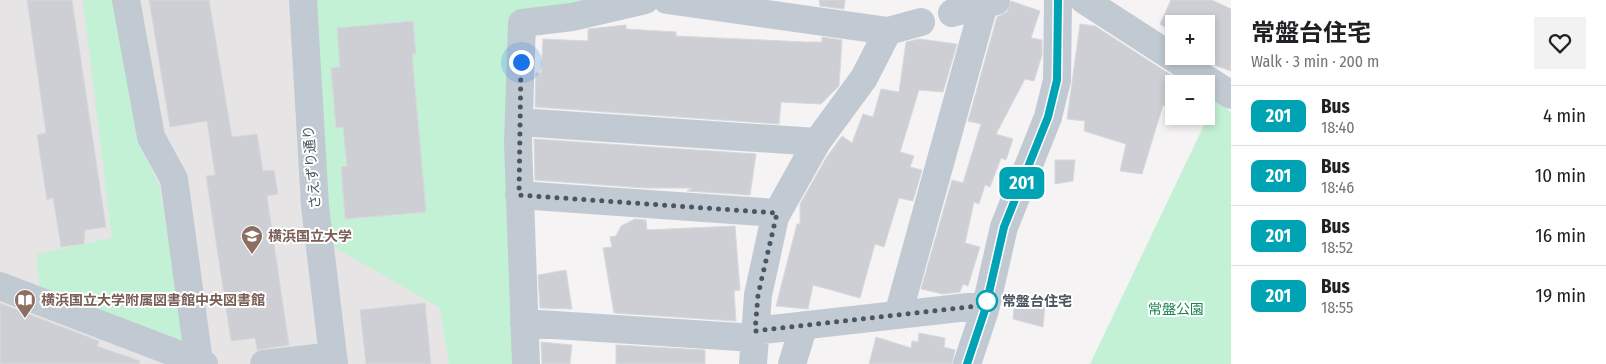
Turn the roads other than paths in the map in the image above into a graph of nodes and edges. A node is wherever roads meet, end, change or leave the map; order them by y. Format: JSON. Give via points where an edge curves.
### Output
{"nodes":[{"id":1,"x":126,"y":0,"type":"edge"},
{"id":2,"x":303,"y":0,"type":"edge"},
{"id":3,"x":645,"y":0,"type":"edge"},
{"id":4,"x":667,"y":0,"type":"edge"},
{"id":5,"x":1058,"y":0,"type":"edge"},
{"id":6,"x":1084,"y":0,"type":"edge"},
{"id":7,"x":990,"y":2,"type":"edge"},
{"id":8,"x":952,"y":13,"type":"dead end"},
{"id":9,"x":922,"y":22,"type":"dead end"},
{"id":10,"x":888,"y":31,"type":"junction"},
{"id":11,"x":1231,"y":95,"type":"edge"},
{"id":12,"x":519,"y":122,"type":"junction"},
{"id":13,"x":816,"y":142,"type":"junction"},
{"id":14,"x":519,"y":195,"type":"junction"},
{"id":15,"x":777,"y":213,"type":"junction"},
{"id":16,"x":0,"y":286,"type":"edge"},
{"id":17,"x":986,"y":305,"type":"junction"},
{"id":18,"x":898,"y":315,"type":"junction"},
{"id":19,"x":524,"y":323,"type":"junction"},
{"id":20,"x":804,"y":326,"type":"junction"},
{"id":21,"x":754,"y":344,"type":"edge"},
{"id":22,"x":333,"y":360,"type":"edge"},
{"id":23,"x":201,"y":363,"type":"edge"},
{"id":24,"x":264,"y":364,"type":"edge"},
{"id":25,"x":526,"y":364,"type":"edge"},
{"id":26,"x":792,"y":364,"type":"edge"},
{"id":27,"x":967,"y":364,"type":"edge"}],
"edges":[{"from":1,"to":23,"type":"street","via":[[151,137],[174,179]]},
{"from":2,"to":22,"type":"street","name":"さえずり通り","via":[[315,206]]},
{"from":3,"to":12,"type":"street","via":[[572,17],[522,23]]},
{"from":4,"to":10,"type":"street"},
{"from":5,"to":17,"type":"street","via":[[1057,80],[1048,117],[1004,227]]},
{"from":6,"to":11,"type":"street"},
{"from":7,"to":8,"type":"street"},
{"from":7,"to":18,"type":"street"},
{"from":9,"to":10,"type":"street"},
{"from":10,"to":13,"type":"street","via":[[864,78]]},
{"from":12,"to":13,"type":"street"},
{"from":12,"to":14,"type":"street"},
{"from":13,"to":15,"type":"street"},
{"from":14,"to":15,"type":"street"},
{"from":14,"to":19,"type":"street"},
{"from":15,"to":21,"type":"street","via":[[758,295]]},
{"from":16,"to":23,"type":"street"},
{"from":17,"to":18,"type":"street"},
{"from":17,"to":27,"type":"street"},
{"from":18,"to":20,"type":"street"},
{"from":19,"to":21,"type":"street"},
{"from":19,"to":25,"type":"street"},
{"from":20,"to":21,"type":"street"},
{"from":20,"to":26,"type":"street"},
{"from":22,"to":24,"type":"street"}]}
